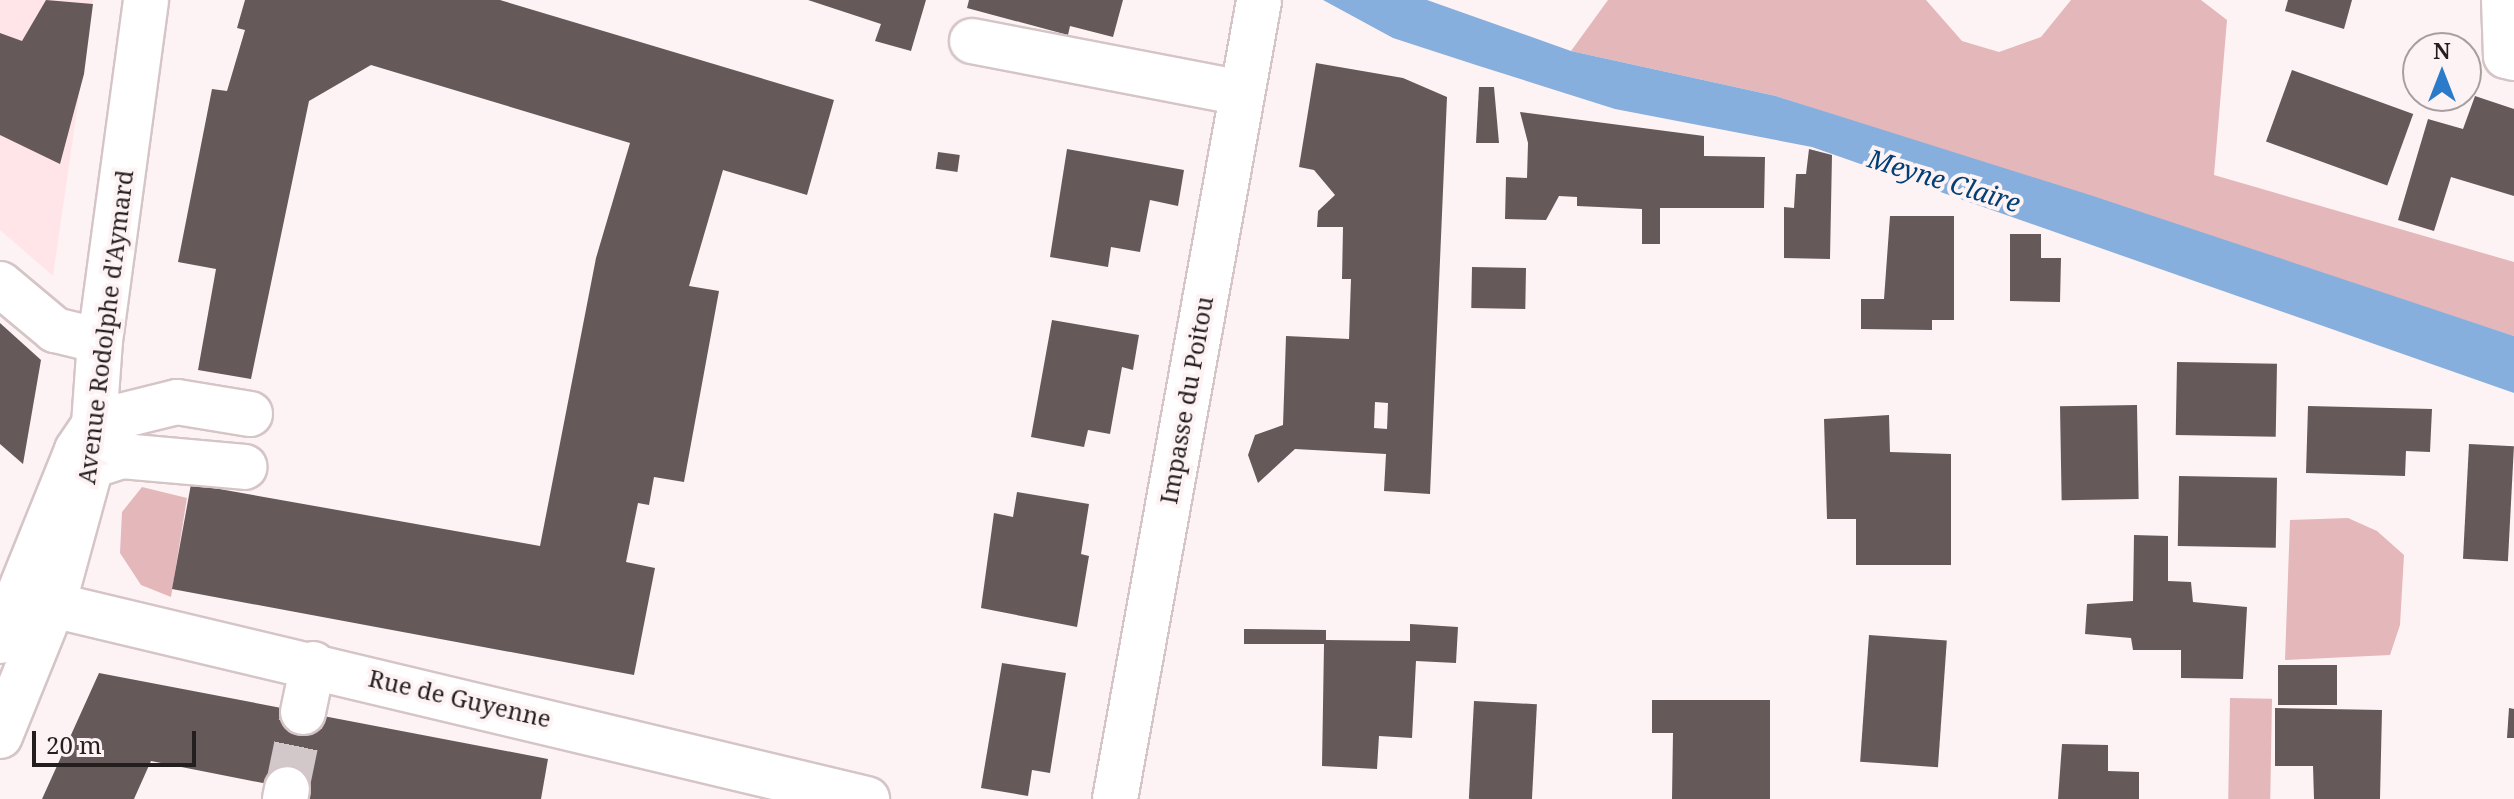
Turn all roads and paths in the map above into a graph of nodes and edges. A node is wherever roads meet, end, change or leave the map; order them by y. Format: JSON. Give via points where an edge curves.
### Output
{"nodes":[{"id":1,"x":146,"y":0,"type":"edge"},
{"id":2,"x":2504,"y":0,"type":"edge"},
{"id":3,"x":1259,"y":1,"type":"edge"},
{"id":4,"x":972,"y":41,"type":"dead end"},
{"id":5,"x":2514,"y":58,"type":"edge"},
{"id":6,"x":1242,"y":93,"type":"junction"},
{"id":7,"x":0,"y":284,"type":"edge"},
{"id":8,"x":100,"y":341,"type":"junction"},
{"id":9,"x":250,"y":414,"type":"dead end"},
{"id":10,"x":96,"y":422,"type":"junction"},
{"id":11,"x":91,"y":466,"type":"junction"},
{"id":12,"x":245,"y":467,"type":"dead end"},
{"id":13,"x":57,"y":500,"type":"junction"},
{"id":14,"x":53,"y":605,"type":"junction"},
{"id":15,"x":9,"y":651,"type":"edge"},
{"id":16,"x":313,"y":664,"type":"junction"},
{"id":17,"x":303,"y":712,"type":"tunnel mouth"},
{"id":18,"x":0,"y":736,"type":"edge"},
{"id":19,"x":867,"y":799,"type":"edge"},
{"id":20,"x":1115,"y":799,"type":"edge"}],
"edges":[{"from":1,"to":8,"type":"street","name":"Avenue Rodolphe d'Aymard"},
{"from":2,"to":5,"type":"street","via":[[2506,56]]},
{"from":3,"to":6,"type":"street","name":"Impasse du Poitou"},
{"from":4,"to":6,"type":"street"},
{"from":6,"to":20,"type":"street","name":"Impasse du Poitou"},
{"from":7,"to":8,"type":"street","via":[[55,330]]},
{"from":8,"to":10,"type":"street","name":"Avenue Rodolphe d'Aymard"},
{"from":9,"to":10,"type":"street","via":[[177,402]]},
{"from":10,"to":11,"type":"street","name":"Avenue Rodolphe d'Aymard"},
{"from":10,"to":13,"type":"street"},
{"from":11,"to":12,"type":"street","via":[[141,455]]},
{"from":11,"to":13,"type":"street"},
{"from":11,"to":14,"type":"street","name":"Avenue Rodolphe d'Aymard"},
{"from":13,"to":15,"type":"street"},
{"from":14,"to":15,"type":"street","name":"Avenue Rodolphe d'Aymard"},
{"from":14,"to":16,"type":"street","name":"Rue de Guyenne","via":[[189,641]]},
{"from":15,"to":18,"type":"street","name":"Avenue Rodolphe d'Aymard"},
{"from":16,"to":17,"type":"street"},
{"from":16,"to":19,"type":"street","name":"Rue de Guyenne"}]}
